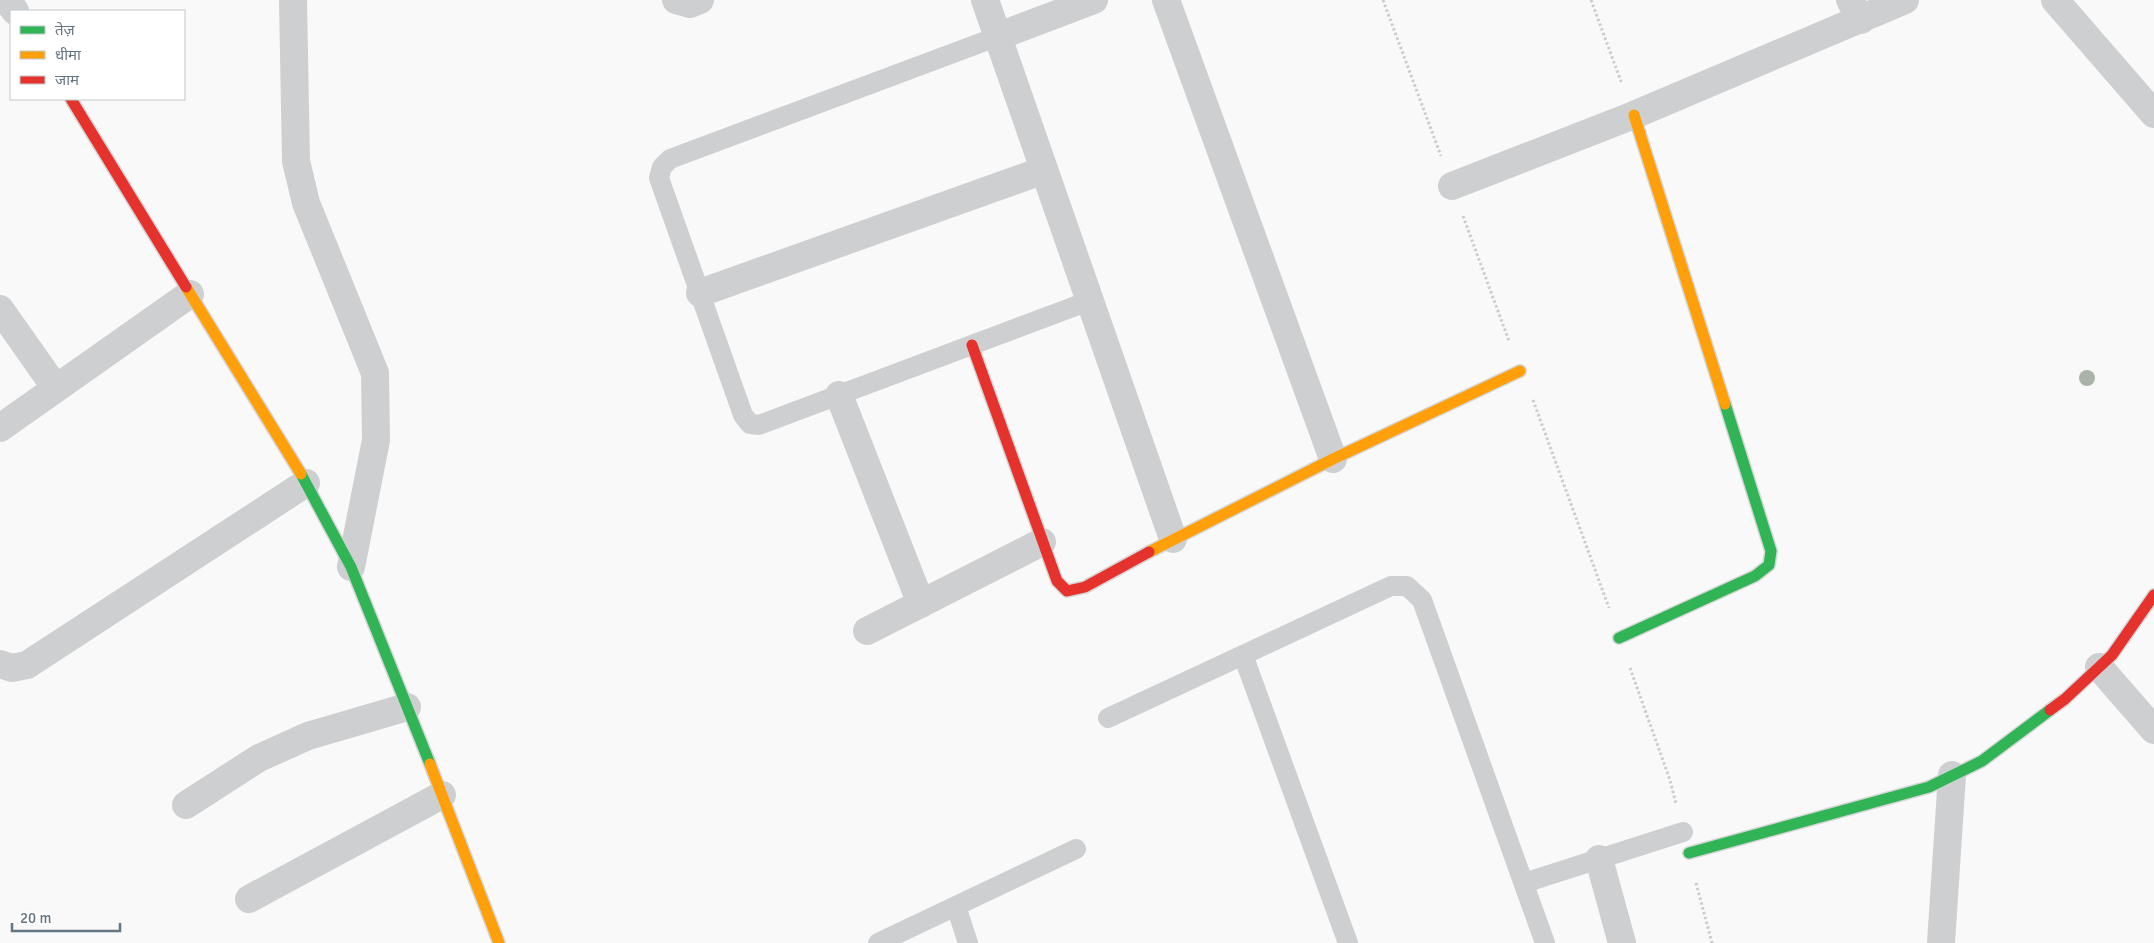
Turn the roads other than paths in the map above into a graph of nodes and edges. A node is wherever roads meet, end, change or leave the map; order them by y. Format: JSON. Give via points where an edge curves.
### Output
{"nodes":[{"id":1,"x":293,"y":0,"type":"edge"},
{"id":2,"x":676,"y":0,"type":"edge"},
{"id":3,"x":700,"y":0,"type":"edge"},
{"id":4,"x":985,"y":0,"type":"edge"},
{"id":5,"x":1094,"y":0,"type":"edge"},
{"id":6,"x":1166,"y":0,"type":"edge"},
{"id":7,"x":1905,"y":0,"type":"edge"},
{"id":8,"x":2055,"y":0,"type":"edge"},
{"id":9,"x":1855,"y":10,"type":"edge"},
{"id":10,"x":999,"y":36,"type":"junction"},
{"id":11,"x":72,"y":100,"type":"edge"},
{"id":12,"x":2154,"y":114,"type":"edge"},
{"id":13,"x":1634,"y":115,"type":"junction"},
{"id":14,"x":1044,"y":170,"type":"junction"},
{"id":15,"x":1452,"y":186,"type":"road end"},
{"id":16,"x":700,"y":293,"type":"junction"},
{"id":17,"x":190,"y":294,"type":"junction"},
{"id":18,"x":1089,"y":301,"type":"junction"},
{"id":19,"x":0,"y":309,"type":"edge"},
{"id":20,"x":972,"y":345,"type":"junction"},
{"id":21,"x":1520,"y":371,"type":"road end"},
{"id":22,"x":56,"y":387,"type":"junction"},
{"id":23,"x":839,"y":395,"type":"junction"},
{"id":24,"x":0,"y":428,"type":"edge"},
{"id":25,"x":1333,"y":459,"type":"junction"},
{"id":26,"x":306,"y":483,"type":"junction"},
{"id":27,"x":1173,"y":539,"type":"junction"},
{"id":28,"x":1042,"y":542,"type":"junction"},
{"id":29,"x":351,"y":567,"type":"junction"},
{"id":30,"x":2154,"y":596,"type":"edge"},
{"id":31,"x":921,"y":604,"type":"junction"},
{"id":32,"x":867,"y":631,"type":"dead end"},
{"id":33,"x":1620,"y":638,"type":"road end"},
{"id":34,"x":1243,"y":655,"type":"junction"},
{"id":35,"x":0,"y":664,"type":"edge"},
{"id":36,"x":2099,"y":667,"type":"junction"},
{"id":37,"x":407,"y":707,"type":"junction"},
{"id":38,"x":1108,"y":718,"type":"dead end"},
{"id":39,"x":2154,"y":730,"type":"edge"},
{"id":40,"x":1952,"y":775,"type":"junction"},
{"id":41,"x":442,"y":795,"type":"junction"},
{"id":42,"x":186,"y":805,"type":"dead end"},
{"id":43,"x":1683,"y":832,"type":"road end"},
{"id":44,"x":1076,"y":848,"type":"dead end"},
{"id":45,"x":1689,"y":853,"type":"road end"},
{"id":46,"x":1599,"y":859,"type":"junction"},
{"id":47,"x":1524,"y":883,"type":"junction"},
{"id":48,"x":249,"y":899,"type":"dead end"},
{"id":49,"x":956,"y":906,"type":"junction"},
{"id":50,"x":499,"y":943,"type":"edge"},
{"id":51,"x":878,"y":943,"type":"edge"},
{"id":52,"x":968,"y":943,"type":"edge"},
{"id":53,"x":1348,"y":943,"type":"edge"},
{"id":54,"x":1545,"y":943,"type":"edge"},
{"id":55,"x":1622,"y":943,"type":"edge"},
{"id":56,"x":1941,"y":943,"type":"edge"}],
"edges":[{"from":1,"to":29,"type":"street","via":[[296,161],[306,203],[375,373],[376,440]]},
{"from":2,"to":3,"type":"street","via":[[690,4]]},
{"from":4,"to":10,"type":"street"},
{"from":5,"to":10,"type":"street"},
{"from":6,"to":25,"type":"street"},
{"from":7,"to":9,"type":"street"},
{"from":8,"to":12,"type":"street"},
{"from":9,"to":13,"type":"street"},
{"from":10,"to":14,"type":"street"},
{"from":10,"to":16,"type":"lane","via":[[670,159],[662,167],[659,178]]},
{"from":11,"to":17,"type":"street"},
{"from":13,"to":15,"type":"street"},
{"from":13,"to":33,"type":"street","via":[[1772,551],[1769,565],[1756,576]]},
{"from":14,"to":16,"type":"street"},
{"from":14,"to":18,"type":"street"},
{"from":16,"to":23,"type":"lane","via":[[743,415],[750,424],[759,425]]},
{"from":17,"to":22,"type":"street"},
{"from":17,"to":26,"type":"street"},
{"from":18,"to":20,"type":"lane"},
{"from":18,"to":27,"type":"street"},
{"from":19,"to":22,"type":"street"},
{"from":20,"to":23,"type":"lane"},
{"from":20,"to":28,"type":"street"},
{"from":21,"to":25,"type":"street"},
{"from":22,"to":24,"type":"street"},
{"from":23,"to":31,"type":"street"},
{"from":25,"to":27,"type":"street"},
{"from":26,"to":29,"type":"street"},
{"from":26,"to":35,"type":"street","via":[[27,666],[12,668]]},
{"from":27,"to":28,"type":"street","via":[[1085,587],[1067,591],[1057,581]]},
{"from":28,"to":31,"type":"street"},
{"from":29,"to":37,"type":"street"},
{"from":30,"to":36,"type":"street","via":[[2112,655]]},
{"from":31,"to":32,"type":"street"},
{"from":34,"to":38,"type":"lane"},
{"from":34,"to":47,"type":"lane","via":[[1391,586],[1407,586],[1422,600]]},
{"from":34,"to":53,"type":"lane"},
{"from":36,"to":39,"type":"street"},
{"from":36,"to":40,"type":"street","via":[[2065,699],[1982,761]]},
{"from":37,"to":41,"type":"street"},
{"from":37,"to":42,"type":"street","via":[[308,736],[259,758]]},
{"from":40,"to":45,"type":"street","via":[[1928,787]]},
{"from":40,"to":56,"type":"street"},
{"from":41,"to":48,"type":"street"},
{"from":41,"to":50,"type":"street"},
{"from":43,"to":46,"type":"lane"},
{"from":44,"to":49,"type":"lane"},
{"from":46,"to":47,"type":"lane"},
{"from":46,"to":55,"type":"street"},
{"from":47,"to":54,"type":"lane"},
{"from":49,"to":51,"type":"lane"},
{"from":49,"to":52,"type":"lane"}]}
